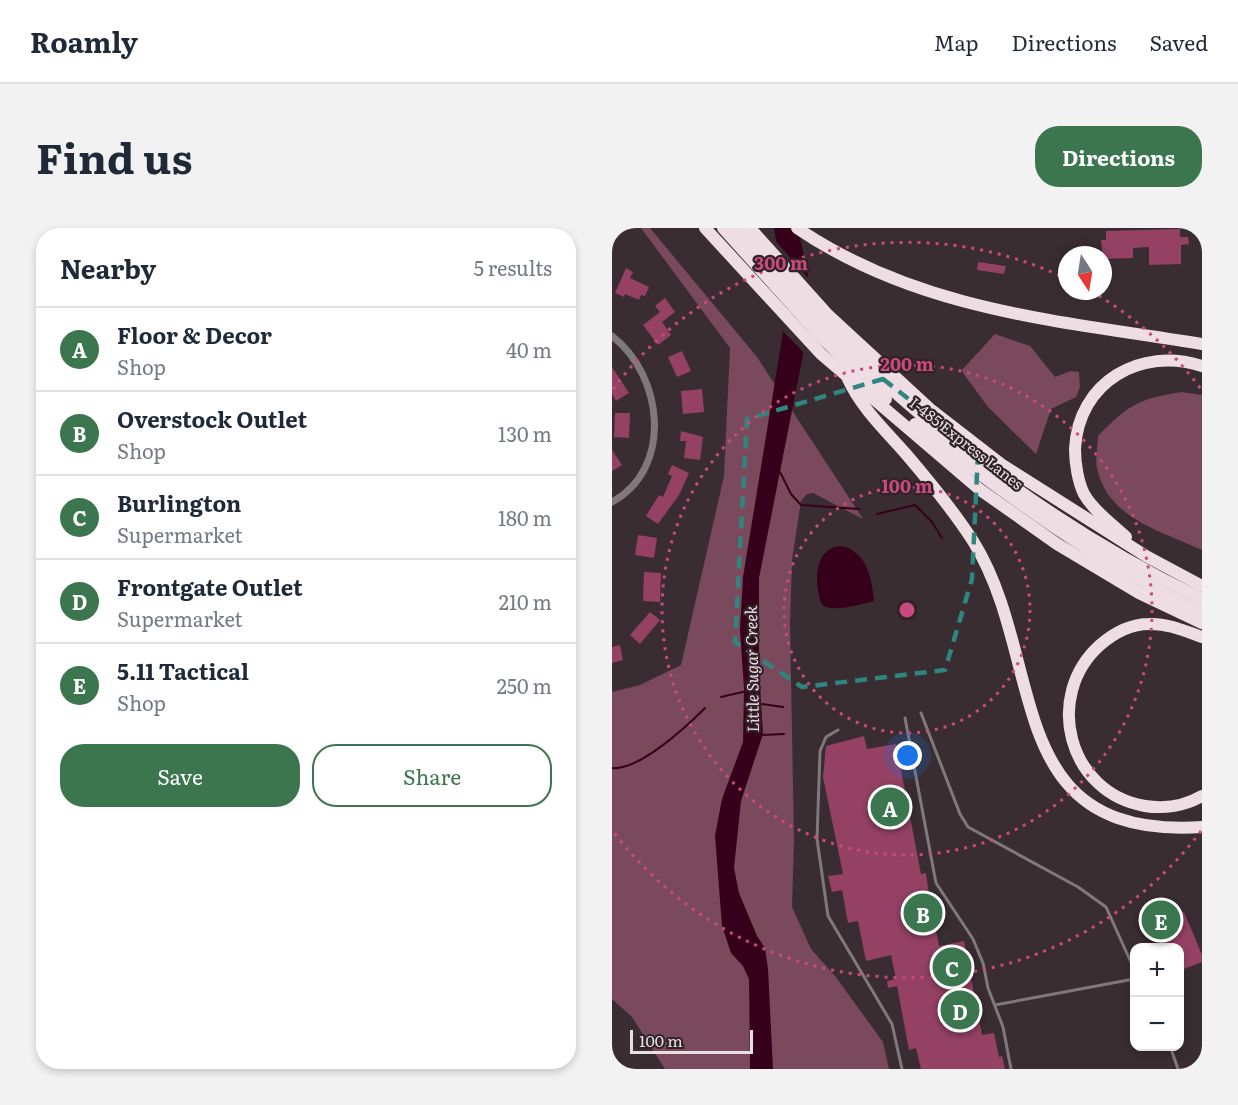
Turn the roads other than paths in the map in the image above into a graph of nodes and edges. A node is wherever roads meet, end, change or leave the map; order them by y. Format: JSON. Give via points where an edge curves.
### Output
{"nodes":[{"id":1,"x":705,"y":228,"type":"edge"},
{"id":2,"x":723,"y":228,"type":"edge"},
{"id":3,"x":736,"y":228,"type":"edge"},
{"id":4,"x":750,"y":228,"type":"edge"},
{"id":5,"x":797,"y":228,"type":"edge"},
{"id":6,"x":826,"y":335,"type":"junction"},
{"id":7,"x":612,"y":336,"type":"edge"},
{"id":8,"x":1202,"y":344,"type":"edge"},
{"id":9,"x":1202,"y":366,"type":"edge"},
{"id":10,"x":846,"y":376,"type":"junction"},
{"id":11,"x":612,"y":502,"type":"edge"},
{"id":12,"x":1146,"y":556,"type":"junction"},
{"id":13,"x":1202,"y":586,"type":"edge"},
{"id":14,"x":1202,"y":599,"type":"edge"},
{"id":15,"x":1202,"y":612,"type":"edge"},
{"id":16,"x":1202,"y":623,"type":"edge"},
{"id":17,"x":1202,"y":637,"type":"edge"},
{"id":18,"x":921,"y":713,"type":"dead end"},
{"id":19,"x":904,"y":718,"type":"dead end"},
{"id":20,"x":838,"y":730,"type":"dead end"},
{"id":21,"x":1202,"y":796,"type":"edge"},
{"id":22,"x":1202,"y":827,"type":"edge"},
{"id":23,"x":1130,"y":960,"type":"edge"},
{"id":24,"x":1130,"y":980,"type":"edge"},
{"id":25,"x":995,"y":1005,"type":"junction"},
{"id":26,"x":1171,"y":1051,"type":"edge"},
{"id":27,"x":902,"y":1069,"type":"edge"},
{"id":28,"x":1011,"y":1069,"type":"edge"},
{"id":29,"x":1178,"y":1069,"type":"edge"}],
"edges":[{"from":1,"to":10,"type":"highway"},
{"from":2,"to":6,"type":"highway","name":"I-485 Express Lanes","via":[[762,274]]},
{"from":3,"to":6,"type":"highway","name":"I-485 Express Lanes"},
{"from":4,"to":12,"type":"highway","via":[[828,315],[930,410],[1001,464]]},
{"from":5,"to":8,"type":"highway","via":[[892,279],[946,298],[995,311]]},
{"from":6,"to":14,"type":"highway","name":"I-485 Express Lanes","via":[[1006,481],[1118,554]]},
{"from":6,"to":15,"type":"highway","name":"I-485 Express Lanes","via":[[885,398],[982,477],[1084,546]]},
{"from":7,"to":11,"type":"street","via":[[644,373],[654,423],[650,458],[643,474],[631,489]]},
{"from":9,"to":12,"type":"highway","via":[[1163,359],[1133,366],[1097,391],[1081,418],[1075,457],[1084,493]]},
{"from":10,"to":16,"type":"highway","via":[[979,489],[1057,544],[1139,593]]},
{"from":10,"to":22,"type":"highway","via":[[858,401],[932,483],[974,543],[1007,621],[1038,735],[1055,768],[1078,794],[1117,818],[1161,829]]},
{"from":12,"to":13,"type":"highway"},
{"from":17,"to":21,"type":"highway","via":[[1148,624],[1127,628],[1108,639],[1088,658],[1074,681],[1067,720],[1075,752],[1107,791],[1150,807],[1177,806]]},
{"from":18,"to":23,"type":"lane","via":[[968,827],[1078,887],[1106,907]]},
{"from":19,"to":25,"type":"lane","via":[[936,883],[973,939]]},
{"from":20,"to":27,"type":"lane","via":[[826,737],[820,751],[817,838],[828,916],[892,1024]]},
{"from":24,"to":25,"type":"lane"},
{"from":25,"to":28,"type":"lane"},
{"from":26,"to":29,"type":"lane"}]}
